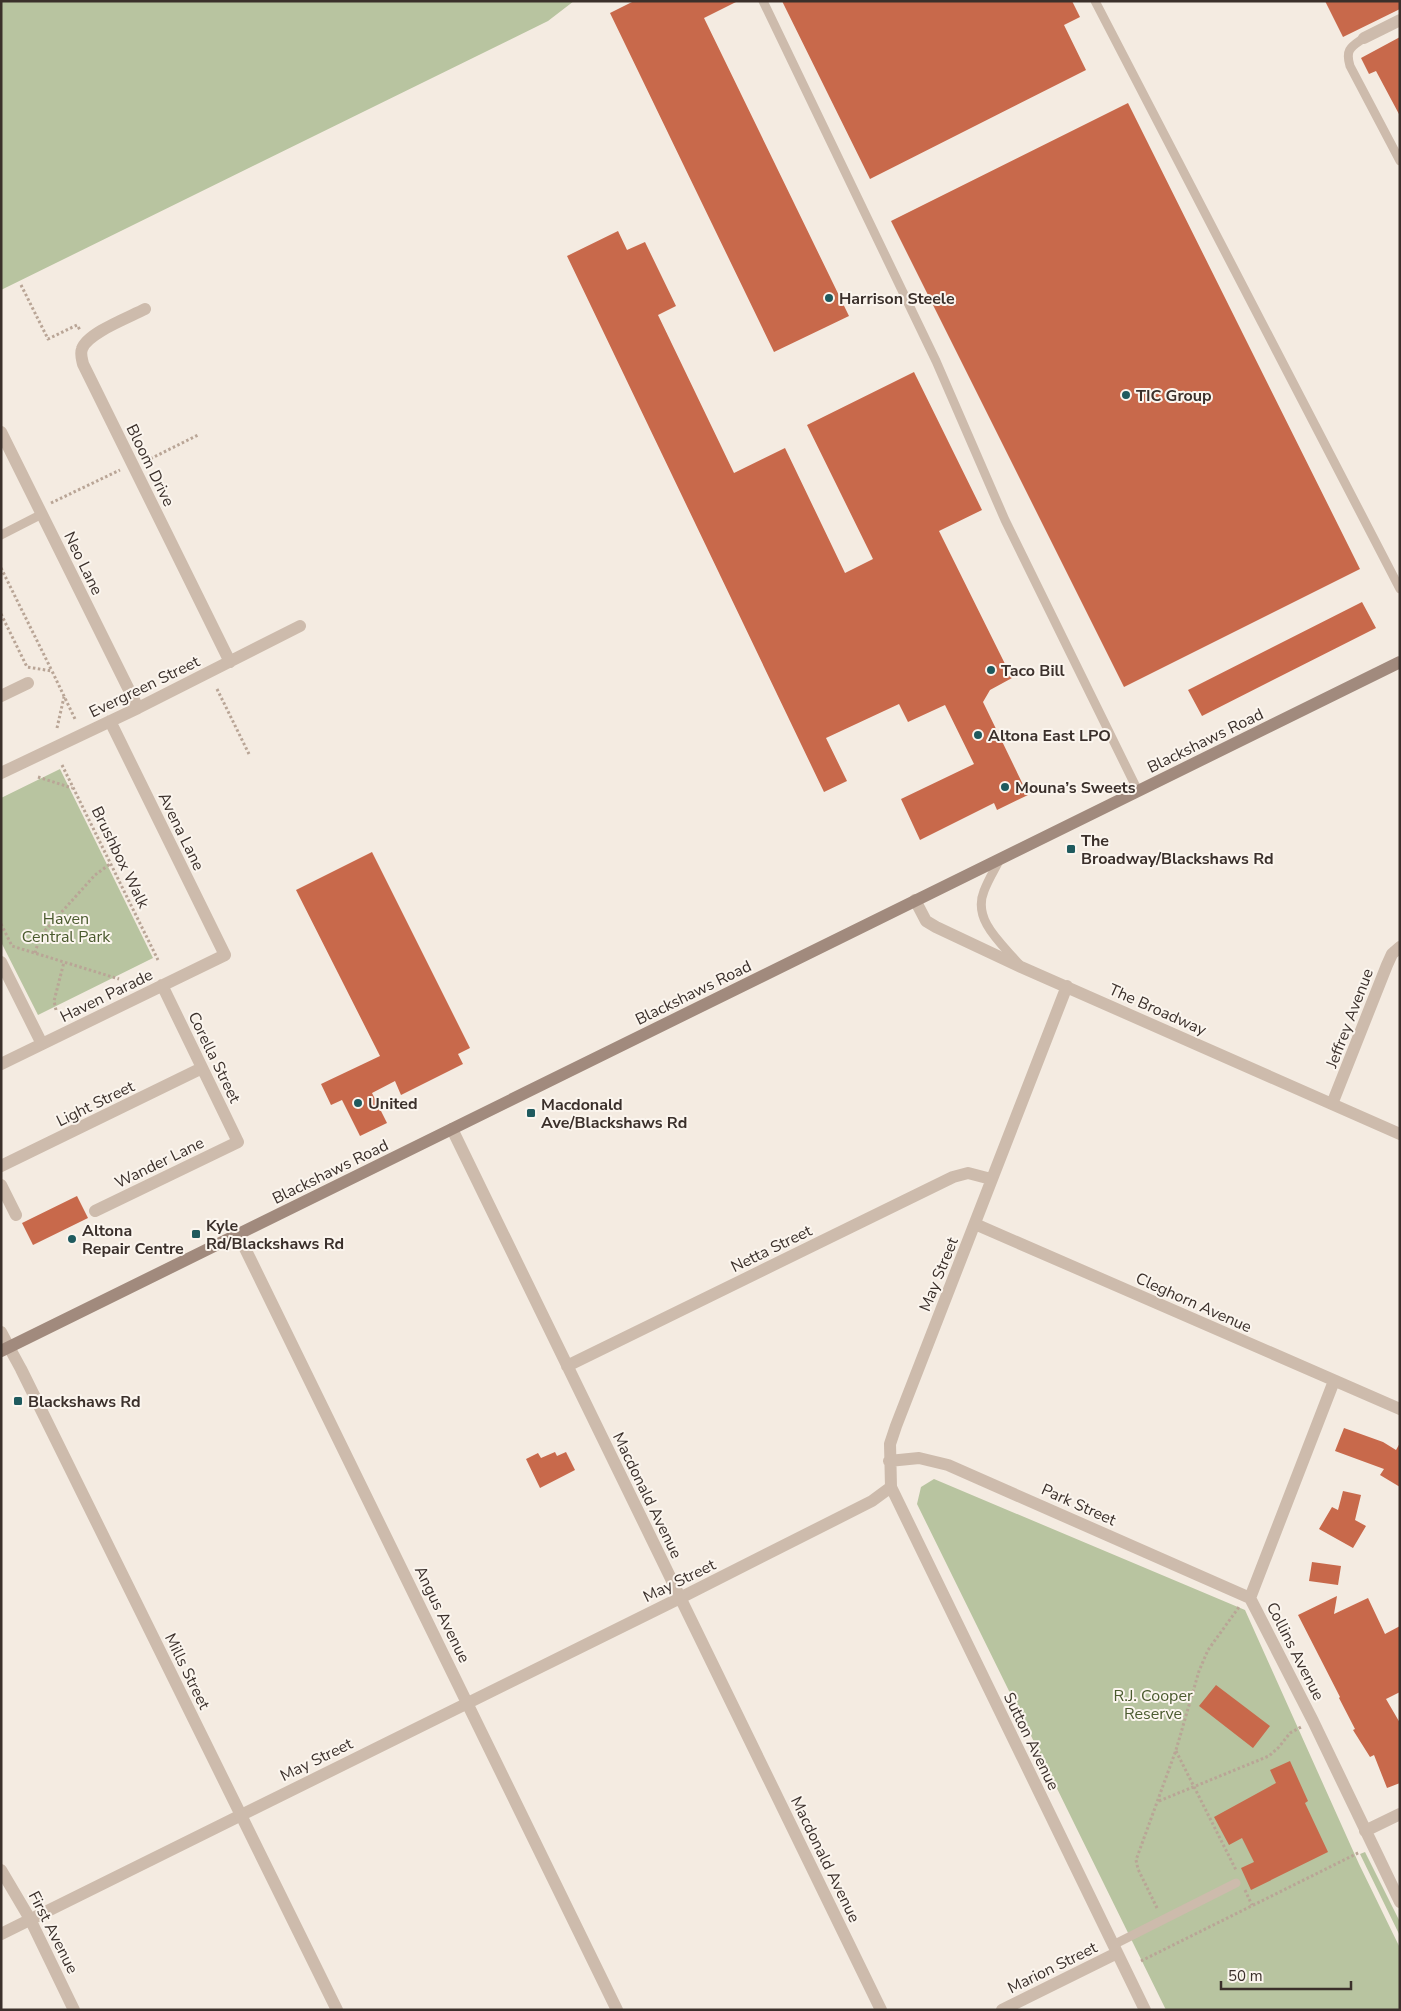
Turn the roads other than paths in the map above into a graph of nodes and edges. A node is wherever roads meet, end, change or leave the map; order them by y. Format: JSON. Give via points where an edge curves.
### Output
{"nodes":[{"id":1,"x":762,"y":1,"type":"edge"},
{"id":2,"x":1095,"y":1,"type":"edge"},
{"id":3,"x":1400,"y":20,"type":"edge"},
{"id":4,"x":1364,"y":38,"type":"joint"},
{"id":5,"x":1400,"y":161,"type":"edge"},
{"id":6,"x":145,"y":310,"type":"dead end"},
{"id":7,"x":1,"y":432,"type":"edge"},
{"id":8,"x":41,"y":512,"type":"junction"},
{"id":9,"x":1,"y":535,"type":"edge"},
{"id":10,"x":1400,"y":589,"type":"edge"},
{"id":11,"x":300,"y":626,"type":"dead end"},
{"id":12,"x":230,"y":662,"type":"junction"},
{"id":13,"x":1400,"y":662,"type":"edge"},
{"id":14,"x":28,"y":683,"type":"dead end"},
{"id":15,"x":1,"y":696,"type":"edge"},
{"id":16,"x":138,"y":708,"type":"junction"},
{"id":17,"x":110,"y":721,"type":"junction"},
{"id":18,"x":1,"y":773,"type":"edge"},
{"id":19,"x":1138,"y":791,"type":"junction"},
{"id":20,"x":1000,"y":859,"type":"junction"},
{"id":21,"x":915,"y":900,"type":"junction"},
{"id":22,"x":1400,"y":947,"type":"edge"},
{"id":23,"x":225,"y":955,"type":"joint"},
{"id":24,"x":1,"y":962,"type":"edge"},
{"id":25,"x":1022,"y":967,"type":"junction"},
{"id":26,"x":162,"y":986,"type":"junction"},
{"id":27,"x":1067,"y":986,"type":"junction"},
{"id":28,"x":42,"y":1044,"type":"junction"},
{"id":29,"x":1,"y":1064,"type":"edge"},
{"id":30,"x":202,"y":1068,"type":"junction"},
{"id":31,"x":1332,"y":1104,"type":"junction"},
{"id":32,"x":452,"y":1129,"type":"junction"},
{"id":33,"x":1400,"y":1134,"type":"edge"},
{"id":34,"x":238,"y":1142,"type":"joint"},
{"id":35,"x":1,"y":1166,"type":"edge"},
{"id":36,"x":991,"y":1179,"type":"junction"},
{"id":37,"x":1,"y":1185,"type":"edge"},
{"id":38,"x":95,"y":1211,"type":"dead end"},
{"id":39,"x":16,"y":1215,"type":"dead end"},
{"id":40,"x":975,"y":1224,"type":"junction"},
{"id":41,"x":238,"y":1234,"type":"junction"},
{"id":42,"x":1,"y":1332,"type":"edge"},
{"id":43,"x":5,"y":1349,"type":"edge"},
{"id":44,"x":567,"y":1366,"type":"junction"},
{"id":45,"x":1334,"y":1381,"type":"junction"},
{"id":46,"x":1400,"y":1409,"type":"edge"},
{"id":47,"x":889,"y":1460,"type":"junction"},
{"id":48,"x":891,"y":1487,"type":"junction"},
{"id":49,"x":1247,"y":1597,"type":"junction"},
{"id":50,"x":680,"y":1598,"type":"junction"},
{"id":51,"x":468,"y":1702,"type":"junction"},
{"id":52,"x":241,"y":1814,"type":"junction"},
{"id":53,"x":1400,"y":1814,"type":"edge"},
{"id":54,"x":1365,"y":1831,"type":"junction"},
{"id":55,"x":1,"y":1870,"type":"edge"},
{"id":56,"x":1236,"y":1883,"type":"dead end"},
{"id":57,"x":1400,"y":1902,"type":"edge"},
{"id":58,"x":30,"y":1919,"type":"junction"},
{"id":59,"x":1,"y":1934,"type":"edge"},
{"id":60,"x":1115,"y":1949,"type":"junction"},
{"id":61,"x":74,"y":2010,"type":"edge"},
{"id":62,"x":337,"y":2010,"type":"edge"},
{"id":63,"x":617,"y":2010,"type":"edge"},
{"id":64,"x":881,"y":2010,"type":"edge"},
{"id":65,"x":1002,"y":2010,"type":"edge"},
{"id":66,"x":1145,"y":2010,"type":"edge"}],
"edges":[{"from":1,"to":19,"type":"lane","via":[[936,361],[1006,520]]},
{"from":2,"to":10,"type":"lane"},
{"from":3,"to":4,"type":"street"},
{"from":4,"to":5,"type":"lane","via":[[1353,45],[1347,57]]},
{"from":6,"to":12,"type":"street","name":"Bloom Drive","via":[[97,333],[86,342],[81,356]]},
{"from":7,"to":8,"type":"street","name":"Neo Lane"},
{"from":8,"to":9,"type":"lane"},
{"from":8,"to":16,"type":"street","name":"Neo Lane"},
{"from":11,"to":12,"type":"street","name":"Evergreen Street"},
{"from":12,"to":16,"type":"street","name":"Evergreen Street"},
{"from":13,"to":19,"type":"main road","name":"Blackshaws Road"},
{"from":14,"to":15,"type":"street"},
{"from":16,"to":17,"type":"street","name":"Evergreen Street"},
{"from":17,"to":18,"type":"street","name":"Evergreen Street"},
{"from":17,"to":23,"type":"street","name":"Avena Lane"},
{"from":19,"to":20,"type":"main road","name":"Blackshaws Road"},
{"from":20,"to":21,"type":"main road","name":"Blackshaws Road"},
{"from":20,"to":25,"type":"lane","via":[[983,892],[984,922]]},
{"from":21,"to":25,"type":"street","name":"The Broadway","via":[[926,920],[936,927]]},
{"from":21,"to":32,"type":"main road","name":"Blackshaws Road"},
{"from":22,"to":31,"type":"street","name":"Jeffrey Avenue","via":[[1386,965]]},
{"from":23,"to":26,"type":"street","name":"Haven Parade"},
{"from":24,"to":28,"type":"street"},
{"from":25,"to":27,"type":"street","name":"The Broadway"},
{"from":26,"to":28,"type":"street","name":"Haven Parade"},
{"from":26,"to":30,"type":"street","name":"Corella Street"},
{"from":27,"to":31,"type":"street","name":"The Broadway"},
{"from":27,"to":36,"type":"street","name":"May Street"},
{"from":28,"to":29,"type":"street","name":"Haven Parade"},
{"from":30,"to":34,"type":"street","name":"Corella Street"},
{"from":30,"to":35,"type":"street","name":"Light Street"},
{"from":31,"to":33,"type":"street","name":"The Broadway"},
{"from":32,"to":41,"type":"main road","name":"Blackshaws Road"},
{"from":32,"to":44,"type":"street","name":"Macdonald Avenue"},
{"from":34,"to":38,"type":"street","name":"Wander Lane"},
{"from":36,"to":40,"type":"street","name":"May Street"},
{"from":36,"to":44,"type":"street","name":"Netta Street","via":[[968,1173],[953,1177]]},
{"from":37,"to":39,"type":"street"},
{"from":40,"to":45,"type":"street","name":"Cleghorn Avenue"},
{"from":40,"to":47,"type":"street","name":"May Street","via":[[896,1426]]},
{"from":41,"to":43,"type":"main road","name":"Blackshaws Road"},
{"from":41,"to":51,"type":"street","name":"Angus Avenue"},
{"from":42,"to":43,"type":"street","name":"Mills Street"},
{"from":43,"to":52,"type":"street","name":"Mills Street","via":[[21,1369]]},
{"from":44,"to":50,"type":"street","name":"Macdonald Avenue"},
{"from":45,"to":46,"type":"street","name":"Cleghorn Avenue"},
{"from":45,"to":49,"type":"street","name":"Collins Avenue"},
{"from":47,"to":48,"type":"street","name":"May Street"},
{"from":47,"to":49,"type":"street","name":"Park Street","via":[[919,1458],[948,1465]]},
{"from":48,"to":50,"type":"street","name":"May Street","via":[[872,1501]]},
{"from":48,"to":60,"type":"street","name":"Sutton Avenue"},
{"from":49,"to":54,"type":"street","name":"Collins Avenue"},
{"from":50,"to":51,"type":"street","name":"May Street"},
{"from":50,"to":64,"type":"street","name":"Macdonald Avenue"},
{"from":51,"to":52,"type":"street","name":"May Street"},
{"from":51,"to":63,"type":"street","name":"Angus Avenue"},
{"from":52,"to":58,"type":"street","name":"May Street"},
{"from":52,"to":62,"type":"street","name":"Mills Street"},
{"from":53,"to":54,"type":"street"},
{"from":54,"to":57,"type":"street","name":"Collins Avenue"},
{"from":55,"to":58,"type":"street","name":"First Avenue"},
{"from":56,"to":60,"type":"lane","via":[[1163,1919]]},
{"from":58,"to":59,"type":"street","name":"May Street"},
{"from":58,"to":61,"type":"street","name":"First Avenue"},
{"from":60,"to":65,"type":"street","name":"Marion Street"},
{"from":60,"to":66,"type":"street","name":"Sutton Avenue"}]}
